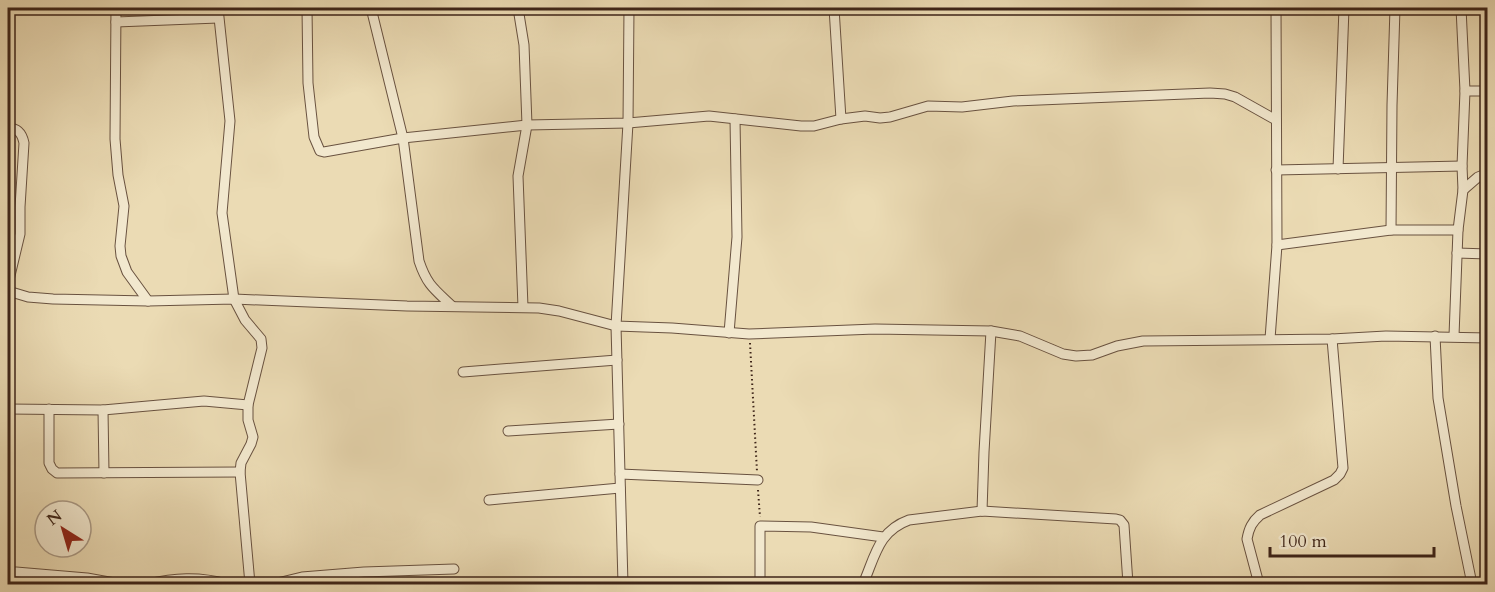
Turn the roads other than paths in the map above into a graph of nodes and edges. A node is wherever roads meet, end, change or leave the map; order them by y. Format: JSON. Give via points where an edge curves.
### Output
{"nodes":[{"id":1,"x":116,"y":8,"type":"edge"},
{"id":2,"x":218,"y":8,"type":"edge"},
{"id":3,"x":307,"y":8,"type":"edge"},
{"id":4,"x":372,"y":8,"type":"edge"},
{"id":5,"x":518,"y":8,"type":"edge"},
{"id":6,"x":629,"y":8,"type":"edge"},
{"id":7,"x":834,"y":8,"type":"edge"},
{"id":8,"x":1276,"y":8,"type":"edge"},
{"id":9,"x":1344,"y":8,"type":"edge"},
{"id":10,"x":1395,"y":8,"type":"edge"},
{"id":11,"x":1461,"y":8,"type":"edge"},
{"id":12,"x":218,"y":18,"type":"junction"},
{"id":13,"x":116,"y":22,"type":"junction"},
{"id":14,"x":1466,"y":91,"type":"junction"},
{"id":15,"x":1488,"y":91,"type":"edge"},
{"id":16,"x":735,"y":119,"type":"junction"},
{"id":17,"x":842,"y":119,"type":"junction"},
{"id":18,"x":1276,"y":120,"type":"junction"},
{"id":19,"x":628,"y":123,"type":"junction"},
{"id":20,"x":527,"y":125,"type":"junction"},
{"id":21,"x":8,"y":128,"type":"edge"},
{"id":22,"x":403,"y":138,"type":"junction"},
{"id":23,"x":1462,"y":166,"type":"junction"},
{"id":24,"x":1391,"y":167,"type":"junction"},
{"id":25,"x":1338,"y":169,"type":"junction"},
{"id":26,"x":1276,"y":170,"type":"junction"},
{"id":27,"x":1488,"y":173,"type":"edge"},
{"id":28,"x":1463,"y":190,"type":"junction"},
{"id":29,"x":1391,"y":230,"type":"junction"},
{"id":30,"x":1458,"y":230,"type":"junction"},
{"id":31,"x":1277,"y":245,"type":"junction"},
{"id":32,"x":1457,"y":253,"type":"junction"},
{"id":33,"x":1488,"y":254,"type":"edge"},
{"id":34,"x":8,"y":284,"type":"edge"},
{"id":35,"x":8,"y":291,"type":"edge"},
{"id":36,"x":234,"y":299,"type":"junction"},
{"id":37,"x":148,"y":301,"type":"junction"},
{"id":38,"x":452,"y":306,"type":"junction"},
{"id":39,"x":523,"y":307,"type":"junction"},
{"id":40,"x":616,"y":326,"type":"junction"},
{"id":41,"x":991,"y":331,"type":"junction"},
{"id":42,"x":729,"y":333,"type":"junction"},
{"id":43,"x":1435,"y":336,"type":"junction"},
{"id":44,"x":1454,"y":336,"type":"junction"},
{"id":45,"x":1488,"y":338,"type":"edge"},
{"id":46,"x":1270,"y":339,"type":"junction"},
{"id":47,"x":1332,"y":339,"type":"junction"},
{"id":48,"x":617,"y":360,"type":"junction"},
{"id":49,"x":464,"y":372,"type":"dead end"},
{"id":50,"x":248,"y":405,"type":"junction"},
{"id":51,"x":8,"y":409,"type":"edge"},
{"id":52,"x":49,"y":409,"type":"junction"},
{"id":53,"x":103,"y":410,"type":"junction"},
{"id":54,"x":619,"y":424,"type":"junction"},
{"id":55,"x":508,"y":431,"type":"dead end"},
{"id":56,"x":240,"y":472,"type":"junction"},
{"id":57,"x":104,"y":473,"type":"junction"},
{"id":58,"x":620,"y":474,"type":"junction"},
{"id":59,"x":758,"y":480,"type":"road end"},
{"id":60,"x":620,"y":488,"type":"junction"},
{"id":61,"x":489,"y":500,"type":"dead end"},
{"id":62,"x":982,"y":511,"type":"junction"},
{"id":63,"x":883,"y":537,"type":"junction"},
{"id":64,"x":454,"y":569,"type":"dead end"},
{"id":65,"x":15,"y":572,"type":"dead end"},
{"id":66,"x":120,"y":585,"type":"edge"},
{"id":67,"x":147,"y":585,"type":"edge"},
{"id":68,"x":226,"y":585,"type":"edge"},
{"id":69,"x":250,"y":585,"type":"edge"},
{"id":70,"x":273,"y":585,"type":"edge"},
{"id":71,"x":623,"y":585,"type":"edge"},
{"id":72,"x":760,"y":585,"type":"edge"},
{"id":73,"x":863,"y":585,"type":"edge"},
{"id":74,"x":1128,"y":585,"type":"edge"},
{"id":75,"x":1259,"y":585,"type":"edge"},
{"id":76,"x":1472,"y":585,"type":"edge"}],
"edges":[{"from":1,"to":13,"type":"street"},
{"from":2,"to":12,"type":"street"},
{"from":3,"to":22,"type":"street","via":[[308,83],[314,137],[320,151]]},
{"from":4,"to":22,"type":"street"},
{"from":5,"to":20,"type":"street","via":[[524,45]]},
{"from":6,"to":19,"type":"street"},
{"from":7,"to":17,"type":"street"},
{"from":8,"to":18,"type":"street"},
{"from":9,"to":25,"type":"street"},
{"from":10,"to":24,"type":"street"},
{"from":11,"to":14,"type":"street"},
{"from":12,"to":13,"type":"street"},
{"from":12,"to":36,"type":"street","via":[[230,121],[222,213]]},
{"from":13,"to":37,"type":"street","via":[[115,139],[124,206],[121,256],[127,272]]},
{"from":14,"to":15,"type":"street"},
{"from":14,"to":23,"type":"street"},
{"from":16,"to":17,"type":"street","via":[[801,126]]},
{"from":16,"to":19,"type":"street","via":[[709,116]]},
{"from":16,"to":42,"type":"street","via":[[737,237]]},
{"from":17,"to":18,"type":"street","via":[[890,117],[928,106],[962,107],[1012,100],[1210,93],[1235,98]]},
{"from":18,"to":26,"type":"street"},
{"from":19,"to":20,"type":"street"},
{"from":19,"to":40,"type":"street"},
{"from":20,"to":22,"type":"street"},
{"from":20,"to":39,"type":"street","via":[[518,176]]},
{"from":21,"to":34,"type":"street","via":[[18,130],[24,143],[20,234]]},
{"from":22,"to":38,"type":"street","via":[[419,261],[430,286]]},
{"from":23,"to":24,"type":"street"},
{"from":23,"to":28,"type":"street"},
{"from":24,"to":25,"type":"street"},
{"from":24,"to":29,"type":"street"},
{"from":25,"to":26,"type":"street"},
{"from":26,"to":31,"type":"street"},
{"from":27,"to":28,"type":"street"},
{"from":28,"to":30,"type":"street"},
{"from":29,"to":30,"type":"street"},
{"from":29,"to":31,"type":"street"},
{"from":30,"to":32,"type":"street"},
{"from":31,"to":46,"type":"street"},
{"from":32,"to":33,"type":"street"},
{"from":32,"to":44,"type":"street"},
{"from":35,"to":37,"type":"street","via":[[53,299]]},
{"from":36,"to":37,"type":"street"},
{"from":36,"to":38,"type":"street"},
{"from":36,"to":50,"type":"street","via":[[261,339]]},
{"from":38,"to":39,"type":"street"},
{"from":39,"to":40,"type":"street","via":[[559,311]]},
{"from":40,"to":42,"type":"street"},
{"from":40,"to":48,"type":"street"},
{"from":41,"to":42,"type":"street"},
{"from":41,"to":46,"type":"street","via":[[1020,336],[1076,356],[1143,341]]},
{"from":41,"to":62,"type":"street"},
{"from":43,"to":44,"type":"street"},
{"from":43,"to":47,"type":"street"},
{"from":43,"to":76,"type":"street","via":[[1438,398]]},
{"from":44,"to":45,"type":"street"},
{"from":46,"to":47,"type":"street"},
{"from":47,"to":75,"type":"street","via":[[1343,468],[1334,480],[1252,522],[1247,539]]},
{"from":48,"to":49,"type":"street"},
{"from":48,"to":54,"type":"street"},
{"from":50,"to":53,"type":"street","via":[[204,401]]},
{"from":50,"to":56,"type":"street","via":[[253,437]]},
{"from":51,"to":52,"type":"street"},
{"from":52,"to":53,"type":"street"},
{"from":52,"to":57,"type":"street","via":[[52,469],[64,474]]},
{"from":53,"to":57,"type":"street"},
{"from":54,"to":55,"type":"street"},
{"from":54,"to":58,"type":"street"},
{"from":56,"to":57,"type":"street"},
{"from":56,"to":69,"type":"street"},
{"from":58,"to":59,"type":"street"},
{"from":58,"to":60,"type":"street"},
{"from":60,"to":61,"type":"street"},
{"from":60,"to":71,"type":"street"},
{"from":62,"to":63,"type":"street","via":[[909,520]]},
{"from":62,"to":74,"type":"street","via":[[1120,520],[1124,525]]},
{"from":63,"to":72,"type":"street","via":[[811,527],[760,526]]},
{"from":63,"to":73,"type":"street"},
{"from":64,"to":70,"type":"street","via":[[302,577]]},
{"from":65,"to":66,"type":"street"},
{"from":67,"to":68,"type":"street","via":[[167,579],[205,579]]}]}
